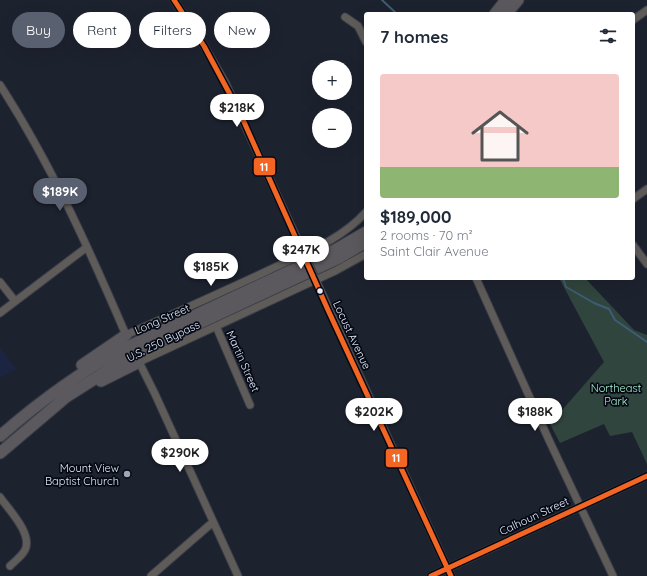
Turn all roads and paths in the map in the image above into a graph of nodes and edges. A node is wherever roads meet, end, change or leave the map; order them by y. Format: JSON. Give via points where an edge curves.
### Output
{"nodes":[{"id":1,"x":174,"y":0,"type":"edge"},
{"id":2,"x":506,"y":0,"type":"edge"},
{"id":3,"x":518,"y":0,"type":"edge"},
{"id":4,"x":647,"y":10,"type":"edge"},
{"id":5,"x":497,"y":12,"type":"edge"},
{"id":6,"x":508,"y":12,"type":"edge"},
{"id":7,"x":345,"y":17,"type":"dead end"},
{"id":8,"x":635,"y":19,"type":"edge"},
{"id":9,"x":364,"y":38,"type":"edge"},
{"id":10,"x":0,"y":86,"type":"edge"},
{"id":11,"x":647,"y":189,"type":"edge"},
{"id":12,"x":635,"y":198,"type":"edge"},
{"id":13,"x":364,"y":214,"type":"edge"},
{"id":14,"x":364,"y":233,"type":"edge"},
{"id":15,"x":364,"y":243,"type":"edge"},
{"id":16,"x":87,"y":247,"type":"junction"},
{"id":17,"x":635,"y":248,"type":"edge"},
{"id":18,"x":304,"y":255,"type":"junction"},
{"id":19,"x":364,"y":255,"type":"edge"},
{"id":20,"x":647,"y":264,"type":"edge"},
{"id":21,"x":315,"y":278,"type":"junction"},
{"id":22,"x":477,"y":280,"type":"edge"},
{"id":23,"x":0,"y":282,"type":"edge"},
{"id":24,"x":15,"y":301,"type":"junction"},
{"id":25,"x":0,"y":313,"type":"edge"},
{"id":26,"x":216,"y":326,"type":"junction"},
{"id":27,"x":126,"y":335,"type":"junction"},
{"id":28,"x":139,"y":362,"type":"junction"},
{"id":29,"x":51,"y":394,"type":"junction"},
{"id":30,"x":250,"y":406,"type":"dead end"},
{"id":31,"x":53,"y":407,"type":"junction"},
{"id":32,"x":0,"y":436,"type":"edge"},
{"id":33,"x":0,"y":453,"type":"edge"},
{"id":34,"x":647,"y":476,"type":"edge"},
{"id":35,"x":0,"y":497,"type":"edge"},
{"id":36,"x":580,"y":506,"type":"junction"},
{"id":37,"x":214,"y":522,"type":"junction"},
{"id":38,"x":10,"y":566,"type":"dead end"},
{"id":39,"x":448,"y":568,"type":"junction"},
{"id":40,"x":150,"y":576,"type":"edge"},
{"id":41,"x":238,"y":576,"type":"edge"},
{"id":42,"x":431,"y":576,"type":"edge"},
{"id":43,"x":451,"y":576,"type":"edge"},
{"id":44,"x":614,"y":576,"type":"edge"}],
"edges":[{"from":1,"to":18,"type":"street","name":"Locust Avenue","via":[[225,82]]},
{"from":2,"to":5,"type":"highway"},
{"from":3,"to":6,"type":"highway"},
{"from":4,"to":8,"type":"street"},
{"from":7,"to":9,"type":"street","via":[[358,26]]},
{"from":10,"to":16,"type":"street","via":[[21,118]]},
{"from":11,"to":12,"type":"street"},
{"from":13,"to":18,"type":"street","name":"Long Street","via":[[340,235]]},
{"from":14,"to":29,"type":"highway","via":[[335,250],[121,350]]},
{"from":15,"to":31,"type":"highway","name":"U.S. 250 Bypass","via":[[339,258],[121,362]]},
{"from":16,"to":24,"type":"street"},
{"from":16,"to":27,"type":"street"},
{"from":17,"to":20,"type":"street"},
{"from":18,"to":21,"type":"street","name":"Locust Avenue","bridge":true},
{"from":18,"to":27,"type":"street","name":"Long Street"},
{"from":19,"to":21,"type":"street"},
{"from":21,"to":26,"type":"street"},
{"from":21,"to":39,"type":"street","name":"Locust Avenue"},
{"from":22,"to":36,"type":"street"},
{"from":23,"to":24,"type":"street"},
{"from":24,"to":25,"type":"street"},
{"from":26,"to":28,"type":"street"},
{"from":26,"to":30,"type":"street","name":"Martin Street"},
{"from":27,"to":29,"type":"highway","via":[[80,367]]},
{"from":28,"to":31,"type":"highway","via":[[89,387],[69,401]]},
{"from":28,"to":37,"type":"street"},
{"from":29,"to":32,"type":"highway"},
{"from":31,"to":33,"type":"highway"},
{"from":34,"to":36,"type":"street","name":"Calhoun Street"},
{"from":35,"to":38,"type":"street","via":[[27,538],[25,549]]},
{"from":36,"to":39,"type":"street","name":"Calhoun Street"},
{"from":36,"to":44,"type":"street"},
{"from":37,"to":40,"type":"street"},
{"from":37,"to":41,"type":"street"},
{"from":39,"to":42,"type":"street","name":"Calhoun Street"},
{"from":39,"to":43,"type":"street","name":"Locust Avenue"}]}
